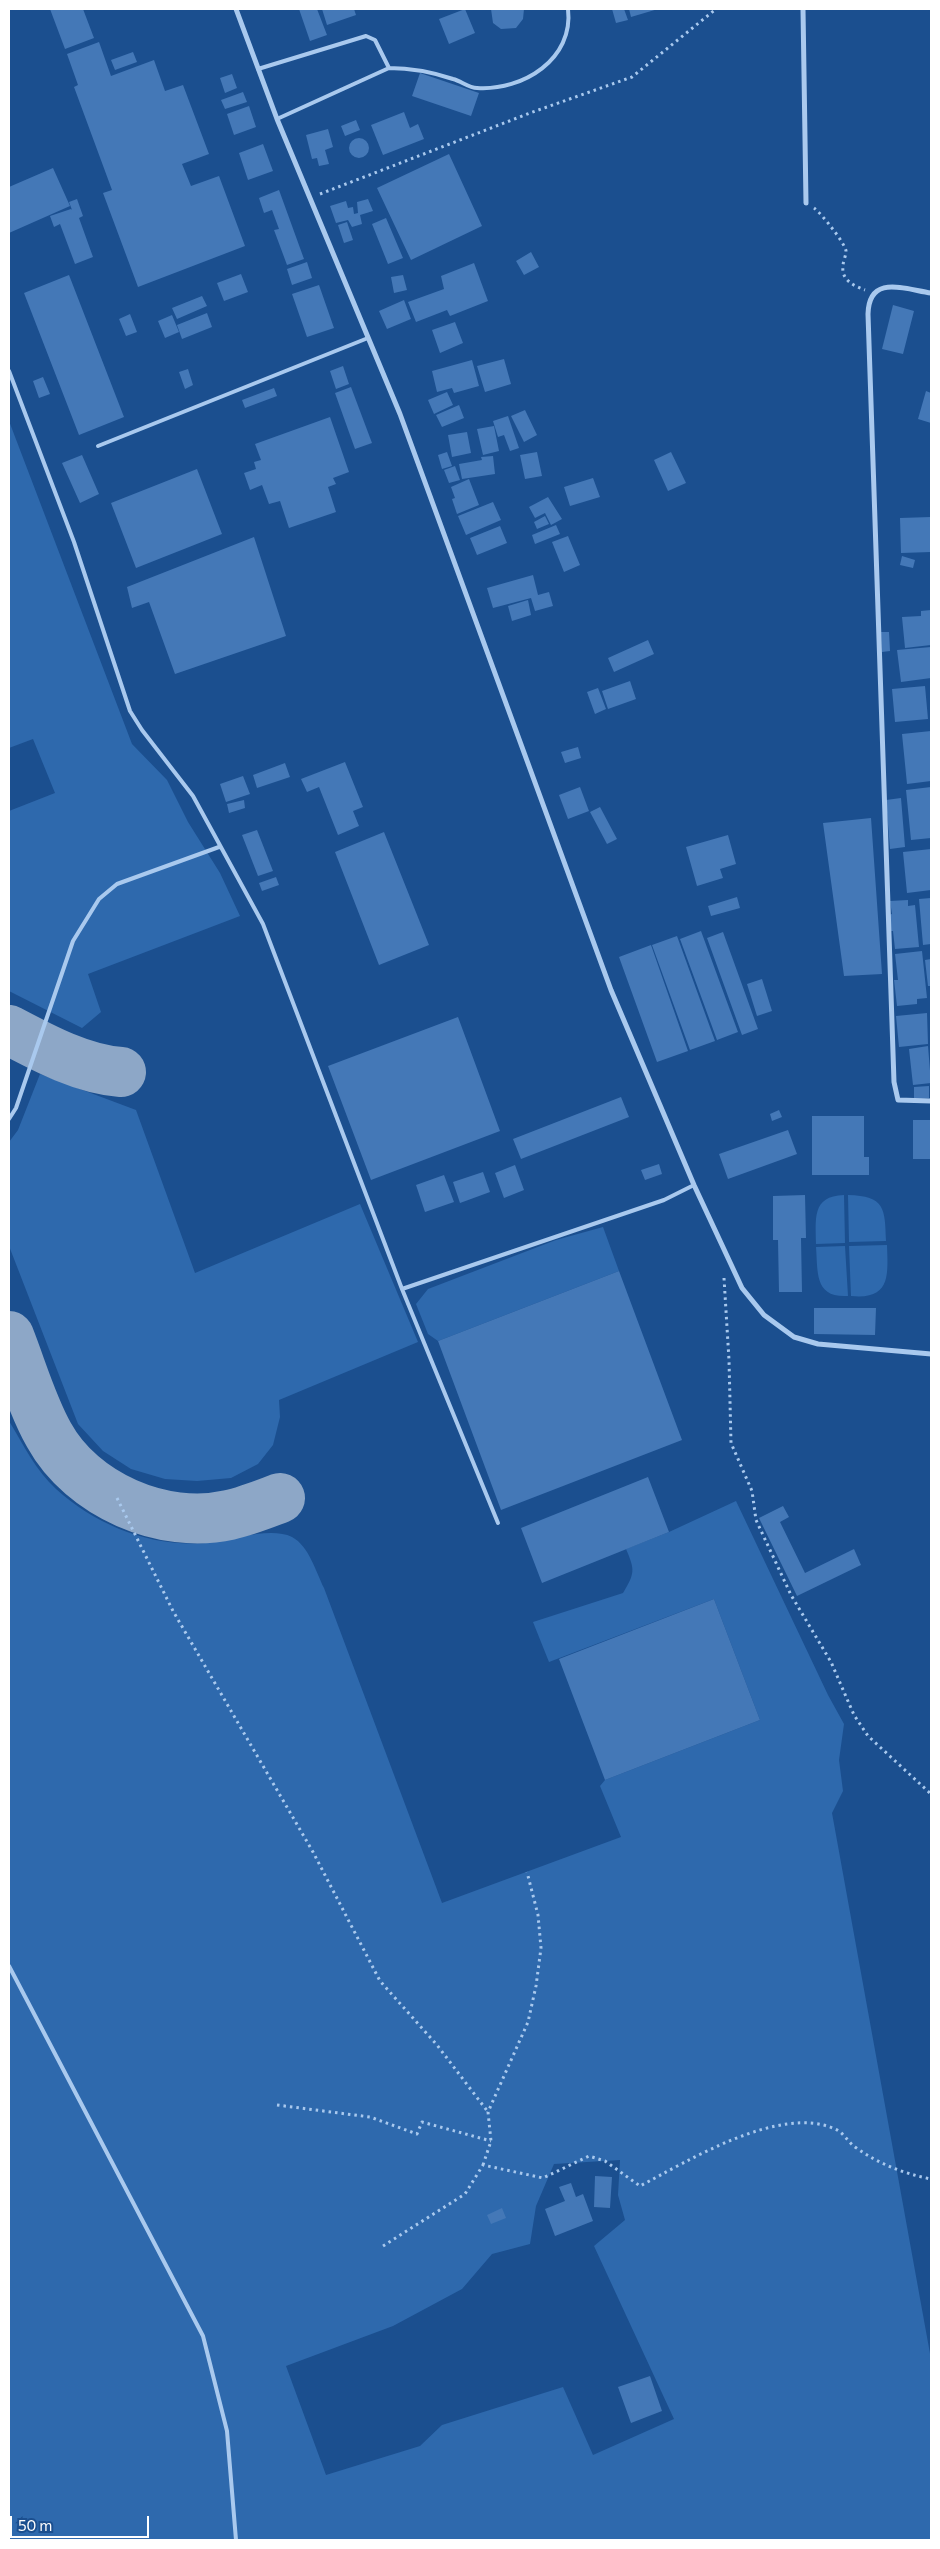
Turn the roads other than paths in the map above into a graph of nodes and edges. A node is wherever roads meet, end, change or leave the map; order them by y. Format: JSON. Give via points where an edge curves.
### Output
{"nodes":[{"id":1,"x":236,"y":9,"type":"edge"},
{"id":2,"x":568,"y":9,"type":"edge"},
{"id":3,"x":803,"y":9,"type":"edge"},
{"id":4,"x":389,"y":68,"type":"junction"},
{"id":5,"x":258,"y":69,"type":"junction"},
{"id":6,"x":277,"y":119,"type":"junction"},
{"id":7,"x":806,"y":203,"type":"road end"},
{"id":8,"x":931,"y":293,"type":"edge"},
{"id":9,"x":368,"y":338,"type":"junction"},
{"id":10,"x":9,"y":371,"type":"edge"},
{"id":11,"x":98,"y":446,"type":"dead end"},
{"id":12,"x":219,"y":847,"type":"junction"},
{"id":13,"x":931,"y":1101,"type":"edge"},
{"id":14,"x":9,"y":1119,"type":"edge"},
{"id":15,"x":694,"y":1186,"type":"junction"},
{"id":16,"x":402,"y":1289,"type":"junction"},
{"id":17,"x":931,"y":1354,"type":"edge"},
{"id":18,"x":498,"y":1523,"type":"dead end"},
{"id":19,"x":9,"y":1966,"type":"edge"},
{"id":20,"x":236,"y":2540,"type":"edge"}],
"edges":[{"from":1,"to":5,"type":"street"},
{"from":2,"to":4,"type":"lane","via":[[565,37],[557,56],[521,81],[476,88],[436,74]]},
{"from":3,"to":7,"type":"street"},
{"from":4,"to":5,"type":"lane","via":[[375,40],[366,36]]},
{"from":4,"to":6,"type":"lane"},
{"from":5,"to":6,"type":"street"},
{"from":6,"to":9,"type":"street"},
{"from":8,"to":13,"type":"street","via":[[880,288],[872,293],[868,303],[894,1082],[898,1100]]},
{"from":9,"to":11,"type":"lane"},
{"from":9,"to":15,"type":"street","via":[[410,441],[611,990]]},
{"from":10,"to":12,"type":"lane","via":[[74,542],[130,711],[193,796]]},
{"from":12,"to":14,"type":"lane","via":[[117,884],[99,899],[73,941],[16,1108]]},
{"from":12,"to":16,"type":"lane","via":[[263,924]]},
{"from":15,"to":16,"type":"lane","via":[[664,1200]]},
{"from":15,"to":17,"type":"street","via":[[742,1288],[764,1315],[794,1337],[818,1344]]},
{"from":16,"to":18,"type":"lane"},
{"from":19,"to":20,"type":"lane","via":[[203,2336],[227,2432]]}]}
